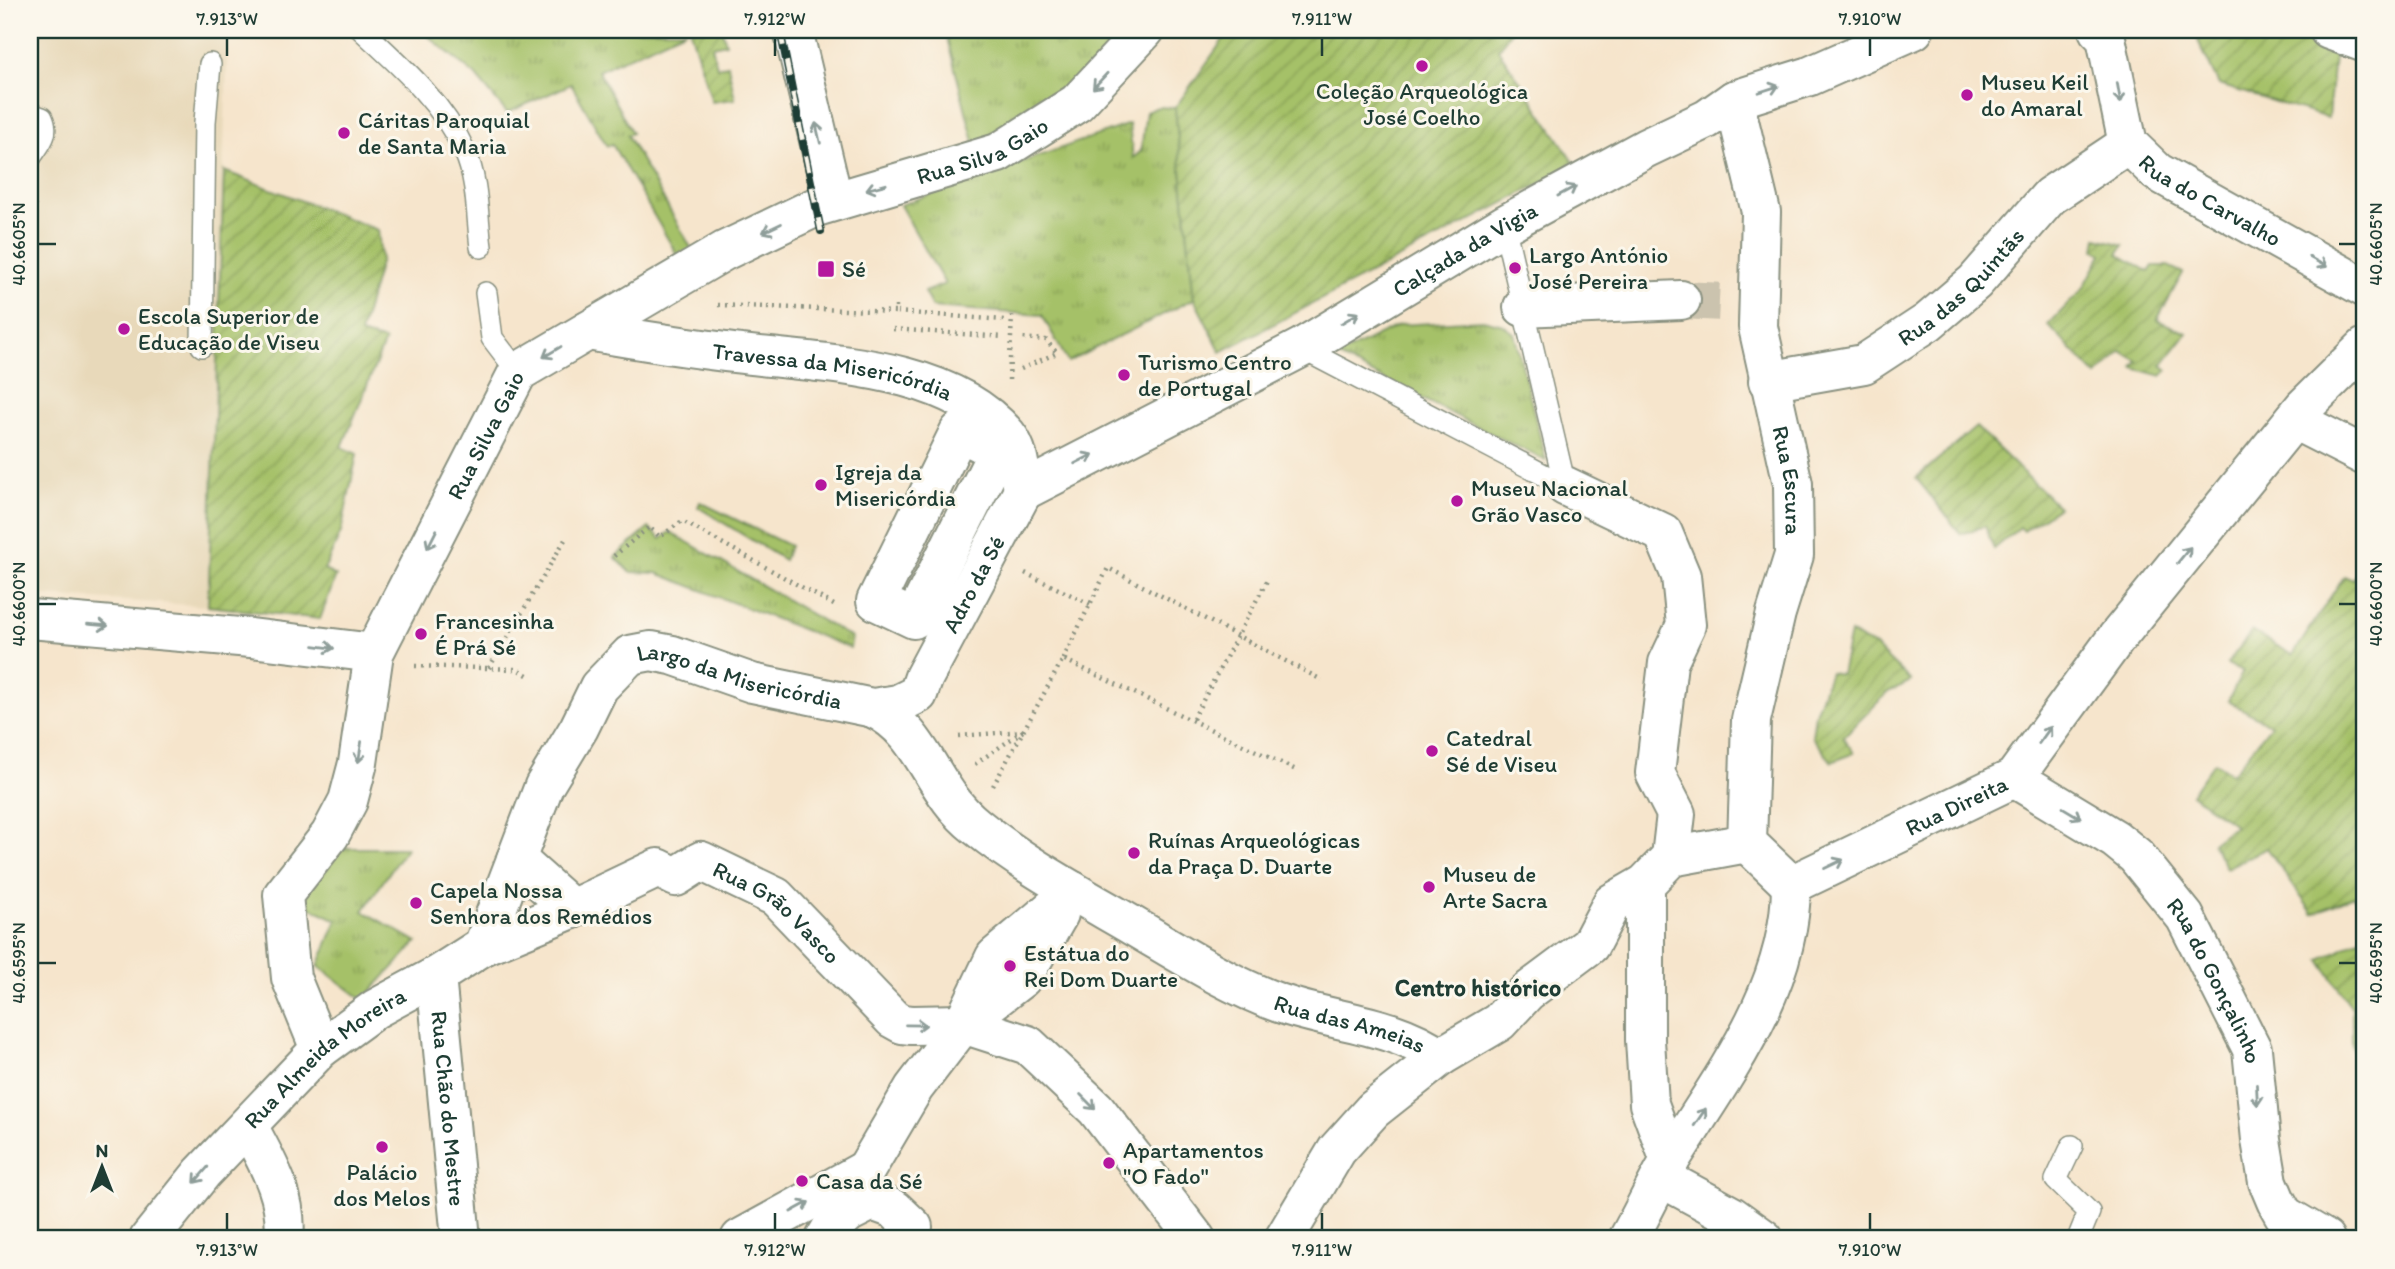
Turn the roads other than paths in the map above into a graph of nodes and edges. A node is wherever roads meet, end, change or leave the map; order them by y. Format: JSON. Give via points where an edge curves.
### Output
{"nodes":[{"id":1,"x":362,"y":30,"type":"edge"},
{"id":2,"x":793,"y":30,"type":"edge"},
{"id":3,"x":1145,"y":30,"type":"edge"},
{"id":4,"x":1914,"y":30,"type":"edge"},
{"id":5,"x":2098,"y":30,"type":"edge"},
{"id":6,"x":2329,"y":30,"type":"edge"},
{"id":7,"x":2365,"y":43,"type":"edge"},
{"id":8,"x":209,"y":64,"type":"dead end"},
{"id":9,"x":1734,"y":100,"type":"junction"},
{"id":10,"x":30,"y":114,"type":"edge"},
{"id":11,"x":2128,"y":144,"type":"junction"},
{"id":12,"x":30,"y":158,"type":"edge"},
{"id":13,"x":833,"y":200,"type":"junction"},
{"id":14,"x":1504,"y":225,"type":"junction"},
{"id":15,"x":481,"y":247,"type":"dead end"},
{"id":16,"x":2365,"y":288,"type":"edge"},
{"id":17,"x":486,"y":293,"type":"dead end"},
{"id":18,"x":1681,"y":300,"type":"tunnel mouth"},
{"id":19,"x":1524,"y":307,"type":"junction"},
{"id":20,"x":588,"y":331,"type":"junction"},
{"id":21,"x":202,"y":346,"type":"dead end"},
{"id":22,"x":2365,"y":347,"type":"edge"},
{"id":23,"x":1301,"y":348,"type":"junction"},
{"id":24,"x":518,"y":372,"type":"junction"},
{"id":25,"x":1768,"y":381,"type":"junction"},
{"id":26,"x":2294,"y":419,"type":"junction"},
{"id":27,"x":2365,"y":456,"type":"edge"},
{"id":28,"x":1565,"y":486,"type":"junction"},
{"id":29,"x":1023,"y":491,"type":"junction"},
{"id":30,"x":30,"y":619,"type":"edge"},
{"id":31,"x":374,"y":653,"type":"junction"},
{"id":32,"x":921,"y":686,"type":"junction"},
{"id":33,"x":873,"y":708,"type":"junction"},
{"id":34,"x":924,"y":759,"type":"junction"},
{"id":35,"x":2014,"y":778,"type":"junction"},
{"id":36,"x":1747,"y":843,"type":"junction"},
{"id":37,"x":1671,"y":857,"type":"junction"},
{"id":38,"x":516,"y":859,"type":"junction"},
{"id":39,"x":664,"y":871,"type":"joint"},
{"id":40,"x":1644,"y":884,"type":"junction"},
{"id":41,"x":1791,"y":885,"type":"junction"},
{"id":42,"x":1073,"y":891,"type":"junction"},
{"id":43,"x":572,"y":909,"type":"junction"},
{"id":44,"x":483,"y":946,"type":"junction"},
{"id":45,"x":436,"y":976,"type":"junction"},
{"id":46,"x":963,"y":1024,"type":"junction"},
{"id":47,"x":320,"y":1049,"type":"junction"},
{"id":48,"x":1440,"y":1057,"type":"junction"},
{"id":49,"x":248,"y":1126,"type":"junction"},
{"id":50,"x":2072,"y":1146,"type":"dead end"},
{"id":51,"x":870,"y":1168,"type":"junction"},
{"id":52,"x":1666,"y":1169,"type":"junction"},
{"id":53,"x":829,"y":1233,"type":"edge"},
{"id":54,"x":915,"y":1233,"type":"edge"},
{"id":55,"x":149,"y":1239,"type":"edge"},
{"id":56,"x":284,"y":1239,"type":"edge"},
{"id":57,"x":461,"y":1239,"type":"edge"},
{"id":58,"x":740,"y":1239,"type":"edge"},
{"id":59,"x":1196,"y":1239,"type":"edge"},
{"id":60,"x":1284,"y":1239,"type":"edge"},
{"id":61,"x":1628,"y":1239,"type":"edge"},
{"id":62,"x":1764,"y":1239,"type":"edge"},
{"id":63,"x":2078,"y":1239,"type":"edge"},
{"id":64,"x":2325,"y":1239,"type":"edge"}],
"edges":[{"from":1,"to":15,"type":"lane","via":[[437,104],[466,153]]},
{"from":13,"to":2,"type":"street","one_way":true},
{"from":3,"to":13,"type":"street","name":"Rua Silva Gaio","one_way":true,"via":[[1077,103],[998,153]]},
{"from":9,"to":4,"type":"street","name":"Calçada da Vigia","one_way":true,"via":[[1810,76]]},
{"from":5,"to":11,"type":"street","name":"Rua do Carvalho","one_way":true,"via":[[2106,38]]},
{"from":6,"to":7,"type":"street"},
{"from":8,"to":21,"type":"lane"},
{"from":14,"to":9,"type":"street","name":"Calçada da Vigia","one_way":true,"via":[[1707,119]]},
{"from":9,"to":25,"type":"street","name":"Rua Escura","via":[[1761,212],[1753,303]]},
{"from":10,"to":12,"type":"lane","via":[[42,118],[46,128]]},
{"from":11,"to":16,"type":"street","name":"Rua do Carvalho","one_way":true,"via":[[2157,172]]},
{"from":11,"to":25,"type":"street","name":"Rua das Quintãs","via":[[2050,196],[1975,282],[1928,323],[1864,364]]},
{"from":13,"to":20,"type":"street","name":"Rua Silva Gaio","one_way":true,"via":[[724,251]]},
{"from":14,"to":19,"type":"lane"},
{"from":23,"to":14,"type":"street","name":"Calçada da Vigia","one_way":true},
{"from":17,"to":24,"type":"lane","via":[[492,338]]},
{"from":18,"to":19,"type":"street"},
{"from":19,"to":28,"type":"lane"},
{"from":20,"to":24,"type":"street","name":"Rua Silva Gaio","one_way":true},
{"from":20,"to":29,"type":"street","name":"Travessa da Misericórdia","via":[[859,367],[914,381],[960,400],[1007,435],[1017,451]]},
{"from":22,"to":26,"type":"street","name":"Rua Direita"},
{"from":23,"to":28,"type":"lane"},
{"from":29,"to":23,"type":"street","name":"Calçada da Vigia","one_way":true},
{"from":24,"to":31,"type":"street","name":"Rua Silva Gaio","one_way":true},
{"from":25,"to":36,"type":"street","name":"Rua Escura","via":[[1793,484],[1794,555],[1751,720]]},
{"from":26,"to":27,"type":"street"},
{"from":35,"to":26,"type":"street","name":"Rua Direita","one_way":true,"via":[[2115,640]]},
{"from":28,"to":37,"type":"street","via":[[1663,533],[1681,576],[1686,625],[1668,663],[1656,773],[1676,814]]},
{"from":29,"to":32,"type":"street","name":"Adro da Sé"},
{"from":30,"to":31,"type":"street","one_way":true},
{"from":31,"to":47,"type":"street","name":"Rua Silva Gaio","one_way":true,"via":[[348,802],[330,835],[284,895],[290,978]]},
{"from":32,"to":33,"type":"street","name":"Largo da Misericórdia","via":[[898,704]]},
{"from":32,"to":34,"type":"street","via":[[916,719]]},
{"from":33,"to":34,"type":"street","name":"Rua das Ameias","via":[[903,726]]},
{"from":33,"to":38,"type":"street","name":"Largo da Misericórdia","via":[[752,684],[672,655],[630,655],[599,687],[544,786]]},
{"from":34,"to":42,"type":"street","name":"Rua das Ameias","via":[[952,802],[974,825]]},
{"from":41,"to":35,"type":"street","name":"Rua Direita","one_way":true},
{"from":35,"to":64,"type":"street","name":"Rua do Gonçalinho","one_way":true,"via":[[2136,856],[2185,917],[2252,1049],[2261,1140],[2276,1201],[2284,1215]]},
{"from":36,"to":37,"type":"street"},
{"from":36,"to":41,"type":"street"},
{"from":37,"to":40,"type":"street","name":"Rua das Ameias"},
{"from":38,"to":43,"type":"street"},
{"from":38,"to":44,"type":"street","name":"Largo da Misericórdia"},
{"from":39,"to":43,"type":"street","name":"Rua Almeida Moreira","via":[[657,868]]},
{"from":39,"to":46,"type":"street","name":"Rua Grão Vasco","one_way":true,"via":[[676,877],[701,861],[776,897],[902,1024]]},
{"from":40,"to":48,"type":"street","name":"Rua das Ameias","via":[[1612,903],[1590,945],[1527,992],[1499,1022]]},
{"from":40,"to":52,"type":"street","via":[[1649,1104]]},
{"from":52,"to":41,"type":"street","one_way":true,"via":[[1757,1019],[1786,929]]},
{"from":42,"to":46,"type":"street","via":[[995,957]]},
{"from":42,"to":48,"type":"street","name":"Rua das Ameias","via":[[1198,965],[1281,1004],[1381,1030],[1422,1044]]},
{"from":43,"to":44,"type":"street","name":"Rua Almeida Moreira"},
{"from":44,"to":45,"type":"street","name":"Rua Almeida Moreira"},
{"from":45,"to":47,"type":"street","name":"Rua Almeida Moreira","via":[[375,1009]]},
{"from":45,"to":57,"type":"street","name":"Rua Chão do Mestre"},
{"from":46,"to":51,"type":"street","via":[[914,1088]]},
{"from":46,"to":59,"type":"street","one_way":true,"via":[[1028,1045],[1039,1055],[1096,1109]]},
{"from":47,"to":49,"type":"street","name":"Rua Almeida Moreira"},
{"from":48,"to":60,"type":"street","via":[[1373,1110],[1337,1150]]},
{"from":49,"to":55,"type":"street","one_way":true,"via":[[202,1172]]},
{"from":49,"to":56,"type":"street","name":"Rua Almeida Moreira","via":[[277,1182],[286,1220]]},
{"from":50,"to":63,"type":"lane","via":[[2056,1181],[2089,1212]]},
{"from":51,"to":53,"type":"street"},
{"from":51,"to":54,"type":"street","via":[[909,1193]]},
{"from":58,"to":51,"type":"street","one_way":true},
{"from":52,"to":61,"type":"street"},
{"from":52,"to":62,"type":"street"},
{"from":53,"to":54,"type":"street","via":[[848,1213],[872,1201],[894,1209]]}]}
